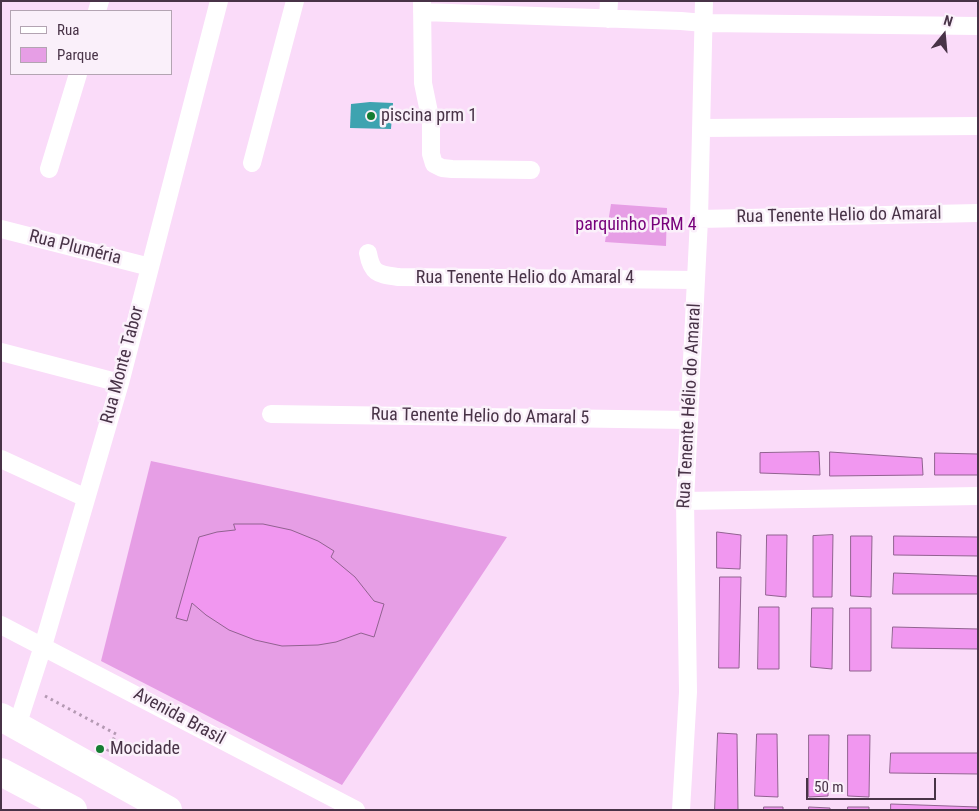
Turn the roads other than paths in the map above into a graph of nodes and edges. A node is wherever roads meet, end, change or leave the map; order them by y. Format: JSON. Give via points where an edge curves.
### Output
{"nodes":[{"id":1,"x":219,"y":1,"type":"edge"},
{"id":2,"x":295,"y":1,"type":"edge"},
{"id":3,"x":609,"y":1,"type":"edge"},
{"id":4,"x":704,"y":1,"type":"edge"},
{"id":5,"x":422,"y":6,"type":"edge"},
{"id":6,"x":608,"y":19,"type":"junction"},
{"id":7,"x":704,"y":23,"type":"junction"},
{"id":8,"x":978,"y":26,"type":"edge"},
{"id":9,"x":78,"y":75,"type":"edge"},
{"id":10,"x":978,"y":126,"type":"edge"},
{"id":11,"x":701,"y":128,"type":"junction"},
{"id":12,"x":252,"y":163,"type":"dead end"},
{"id":13,"x":49,"y":169,"type":"dead end"},
{"id":14,"x":531,"y":170,"type":"dead end"},
{"id":15,"x":978,"y":212,"type":"edge"},
{"id":16,"x":699,"y":219,"type":"junction"},
{"id":17,"x":1,"y":229,"type":"edge"},
{"id":18,"x":368,"y":253,"type":"dead end"},
{"id":19,"x":150,"y":267,"type":"junction"},
{"id":20,"x":696,"y":280,"type":"junction"},
{"id":21,"x":1,"y":352,"type":"edge"},
{"id":22,"x":120,"y":383,"type":"junction"},
{"id":23,"x":271,"y":414,"type":"dead end"},
{"id":24,"x":688,"y":420,"type":"junction"},
{"id":25,"x":1,"y":459,"type":"edge"},
{"id":26,"x":978,"y":496,"type":"edge"},
{"id":27,"x":86,"y":498,"type":"junction"},
{"id":28,"x":685,"y":501,"type":"junction"},
{"id":29,"x":1,"y":625,"type":"edge"},
{"id":30,"x":43,"y":646,"type":"junction"},
{"id":31,"x":9,"y":722,"type":"edge"},
{"id":32,"x":1,"y":772,"type":"edge"},
{"id":33,"x":73,"y":810,"type":"edge"},
{"id":34,"x":168,"y":810,"type":"edge"},
{"id":35,"x":356,"y":810,"type":"edge"},
{"id":36,"x":681,"y":810,"type":"edge"}],
"edges":[{"from":1,"to":19,"type":"street","name":"Rua Monte Tabor"},
{"from":2,"to":12,"type":"street"},
{"from":3,"to":6,"type":"street"},
{"from":4,"to":7,"type":"street","name":"Rua Tenente Hélio do Amaral"},
{"from":5,"to":6,"type":"street"},
{"from":5,"to":14,"type":"street","via":[[423,83],[431,122],[434,164],[452,169]]},
{"from":6,"to":7,"type":"street"},
{"from":7,"to":8,"type":"street"},
{"from":7,"to":11,"type":"street","name":"Rua Tenente Hélio do Amaral"},
{"from":9,"to":13,"type":"street"},
{"from":10,"to":11,"type":"street"},
{"from":11,"to":16,"type":"street","name":"Rua Tenente Hélio do Amaral"},
{"from":15,"to":16,"type":"street","name":"Rua Tenente Helio do Amaral"},
{"from":16,"to":20,"type":"street","name":"Rua Tenente Hélio do Amaral"},
{"from":17,"to":19,"type":"street","name":"Rua Pluméria"},
{"from":18,"to":20,"type":"street","name":"Rua Tenente Helio do Amaral 4","via":[[371,267],[379,274],[399,277]]},
{"from":19,"to":22,"type":"street","name":"Rua Monte Tabor"},
{"from":20,"to":24,"type":"street","name":"Rua Tenente Hélio do Amaral"},
{"from":21,"to":22,"type":"street"},
{"from":22,"to":27,"type":"street","name":"Rua Monte Tabor"},
{"from":23,"to":24,"type":"street","name":"Rua Tenente Helio do Amaral 5"},
{"from":24,"to":28,"type":"street","name":"Rua Tenente Hélio do Amaral"},
{"from":25,"to":27,"type":"street"},
{"from":26,"to":28,"type":"street"},
{"from":27,"to":30,"type":"street","name":"Rua Monte Tabor"},
{"from":28,"to":36,"type":"street","name":"Rua Tenente Hélio do Amaral","via":[[688,692]]},
{"from":29,"to":30,"type":"street","name":"Avenida Brasil"},
{"from":30,"to":31,"type":"street","name":"Rua Monte Tabor","via":[[28,687]]},
{"from":30,"to":35,"type":"street","name":"Avenida Brasil"},
{"from":31,"to":34,"type":"highway"},
{"from":32,"to":33,"type":"highway"}]}
